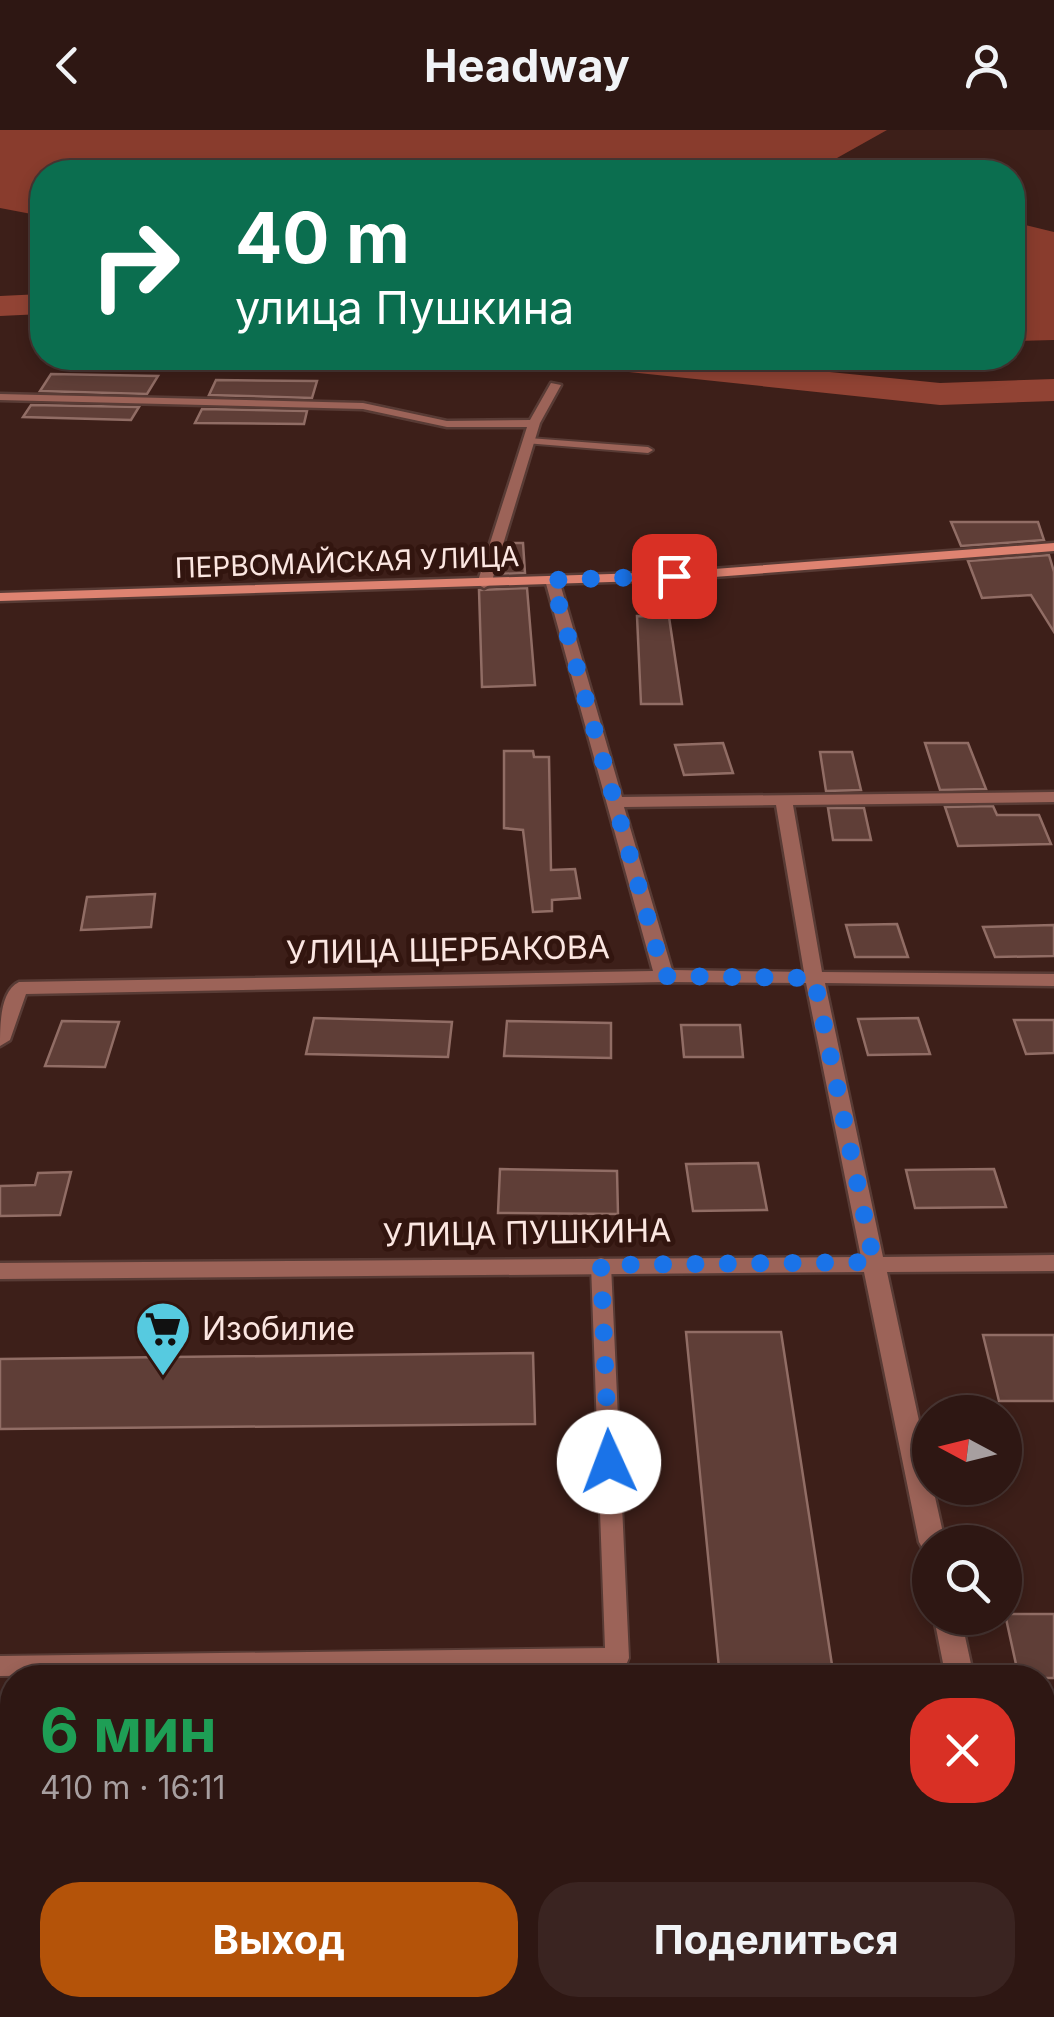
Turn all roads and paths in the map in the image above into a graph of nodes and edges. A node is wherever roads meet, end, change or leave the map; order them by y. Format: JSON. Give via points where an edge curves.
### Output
{"nodes":[{"id":1,"x":556,"y":385,"type":"dead end"},
{"id":2,"x":0,"y":397,"type":"edge"},
{"id":3,"x":534,"y":423,"type":"junction"},
{"id":4,"x":529,"y":441,"type":"junction"},
{"id":5,"x":648,"y":450,"type":"dead end"},
{"id":6,"x":1054,"y":547,"type":"edge"},
{"id":7,"x":552,"y":580,"type":"junction"},
{"id":8,"x":484,"y":584,"type":"junction"},
{"id":9,"x":0,"y":598,"type":"edge"},
{"id":10,"x":1054,"y":797,"type":"edge"},
{"id":11,"x":617,"y":802,"type":"junction"},
{"id":12,"x":784,"y":802,"type":"junction"},
{"id":13,"x":664,"y":976,"type":"junction"},
{"id":14,"x":814,"y":978,"type":"junction"},
{"id":15,"x":1054,"y":980,"type":"edge"},
{"id":16,"x":0,"y":1040,"type":"edge"},
{"id":17,"x":874,"y":1262,"type":"junction"},
{"id":18,"x":1054,"y":1262,"type":"edge"},
{"id":19,"x":601,"y":1265,"type":"junction"},
{"id":20,"x":0,"y":1272,"type":"edge"},
{"id":21,"x":928,"y":1525,"type":"edge"},
{"id":22,"x":951,"y":1635,"type":"edge"},
{"id":23,"x":318,"y":1665,"type":"edge"},
{"id":24,"x":957,"y":1665,"type":"edge"}],
"edges":[{"from":1,"to":3,"type":"street"},
{"from":2,"to":3,"type":"street","via":[[363,406],[447,424]]},
{"from":3,"to":4,"type":"street"},
{"from":4,"to":5,"type":"lane"},
{"from":4,"to":8,"type":"street"},
{"from":6,"to":7,"type":"street","name":"ПЕРВОМАЙСКАЯ УЛИЦА"},
{"from":7,"to":8,"type":"street","name":"ПЕРВОМАЙСКАЯ УЛИЦА"},
{"from":7,"to":11,"type":"street"},
{"from":8,"to":9,"type":"street","name":"ПЕРВОМАЙСКАЯ УЛИЦА"},
{"from":10,"to":12,"type":"street"},
{"from":11,"to":12,"type":"street"},
{"from":11,"to":13,"type":"street"},
{"from":12,"to":14,"type":"street"},
{"from":13,"to":14,"type":"street","name":"УЛИЦА ЩЕРБАКОВА"},
{"from":13,"to":16,"type":"street","name":"УЛИЦА ЩЕРБАКОВА","via":[[18,988]]},
{"from":14,"to":15,"type":"street","name":"УЛИЦА ЩЕРБАКОВА"},
{"from":14,"to":17,"type":"street"},
{"from":17,"to":18,"type":"street","name":"УЛИЦА ПУШКИНА"},
{"from":17,"to":19,"type":"street","name":"УЛИЦА ПУШКИНА"},
{"from":17,"to":21,"type":"street"},
{"from":19,"to":20,"type":"street","name":"УЛИЦА ПУШКИНА"},
{"from":19,"to":23,"type":"lane","via":[[618,1658]]},
{"from":22,"to":24,"type":"street"}]}
